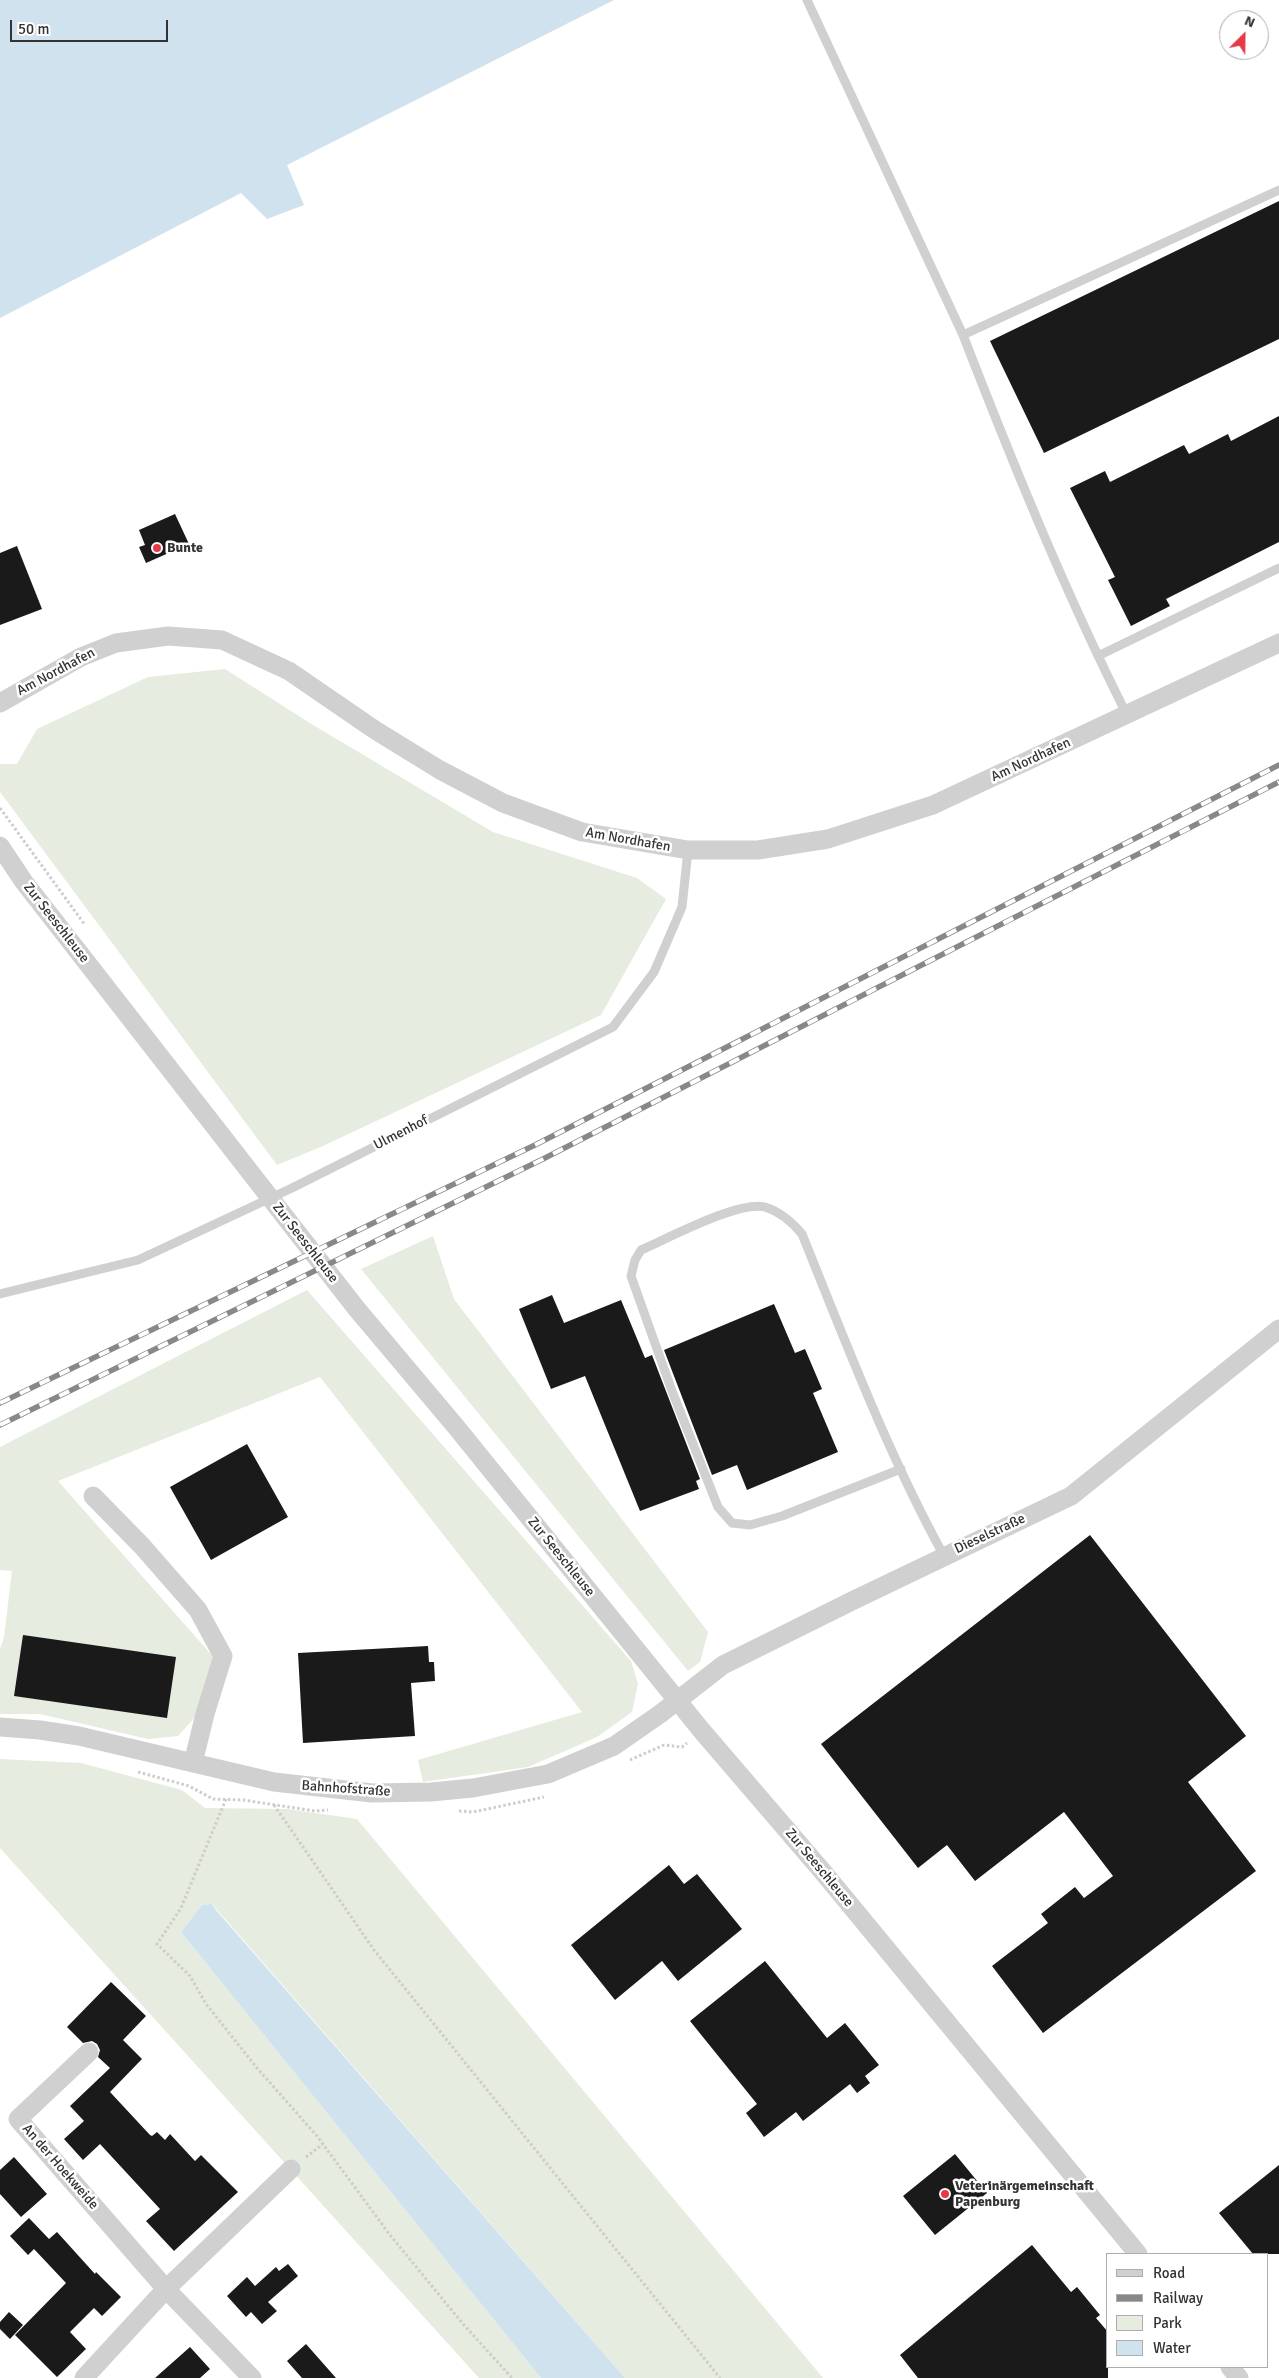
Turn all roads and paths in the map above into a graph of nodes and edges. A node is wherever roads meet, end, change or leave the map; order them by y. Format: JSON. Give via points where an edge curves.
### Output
{"nodes":[{"id":1,"x":807,"y":0,"type":"edge"},
{"id":2,"x":1279,"y":190,"type":"edge"},
{"id":3,"x":963,"y":335,"type":"junction"},
{"id":4,"x":1279,"y":568,"type":"edge"},
{"id":5,"x":1279,"y":643,"type":"edge"},
{"id":6,"x":1098,"y":656,"type":"junction"},
{"id":7,"x":0,"y":703,"type":"edge"},
{"id":8,"x":1127,"y":716,"type":"junction"},
{"id":9,"x":0,"y":846,"type":"edge"},
{"id":10,"x":688,"y":850,"type":"junction"},
{"id":11,"x":0,"y":1294,"type":"edge"},
{"id":12,"x":1279,"y":1329,"type":"edge"},
{"id":13,"x":901,"y":1469,"type":"junction"},
{"id":14,"x":93,"y":1496,"type":"dead end"},
{"id":15,"x":944,"y":1556,"type":"junction"},
{"id":16,"x":677,"y":1701,"type":"junction"},
{"id":17,"x":0,"y":1727,"type":"edge"},
{"id":18,"x":193,"y":1763,"type":"junction"},
{"id":19,"x":132,"y":1771,"type":"dead end"},
{"id":20,"x":226,"y":1800,"type":"junction"},
{"id":21,"x":89,"y":2052,"type":"dead end"},
{"id":22,"x":291,"y":2169,"type":"dead end"},
{"id":23,"x":1137,"y":2253,"type":"edge"},
{"id":24,"x":166,"y":2290,"type":"junction"},
{"id":25,"x":1231,"y":2368,"type":"edge"},
{"id":26,"x":84,"y":2378,"type":"edge"},
{"id":27,"x":252,"y":2378,"type":"edge"},
{"id":28,"x":512,"y":2378,"type":"edge"},
{"id":29,"x":720,"y":2378,"type":"edge"},
{"id":30,"x":1239,"y":2378,"type":"edge"}],
"edges":[{"from":1,"to":3,"type":"lane"},
{"from":2,"to":3,"type":"lane"},
{"from":3,"to":6,"type":"lane","via":[[1024,493]]},
{"from":4,"to":6,"type":"lane"},
{"from":5,"to":8,"type":"street","name":"Am Nordhafen"},
{"from":6,"to":8,"type":"lane"},
{"from":7,"to":10,"type":"street","name":"Am Nordhafen","via":[[81,657],[116,643],[168,636],[222,640],[289,671],[375,730],[440,770],[503,803],[582,832]]},
{"from":8,"to":10,"type":"street","name":"Am Nordhafen","via":[[933,805],[828,839],[758,850]]},
{"from":9,"to":16,"type":"street","name":"Zur Seeschleuse","via":[[30,890],[356,1308]]},
{"from":10,"to":11,"type":"lane","name":"Ulmenhof","via":[[682,907],[654,972],[613,1026],[292,1188],[138,1260]]},
{"from":12,"to":15,"type":"street","name":"Dieselstraße","via":[[1071,1496]]},
{"from":13,"to":13,"type":"lane","via":[[863,1386],[802,1234],[790,1220],[764,1207],[733,1210],[641,1250],[631,1276],[718,1507],[732,1523],[750,1525],[782,1516]]},
{"from":13,"to":15,"type":"lane"},
{"from":14,"to":18,"type":"street","via":[[198,1610],[223,1656]]},
{"from":15,"to":16,"type":"street","name":"Dieselstraße","via":[[723,1666]]},
{"from":16,"to":18,"type":"street","name":"Bahnhofstraße","via":[[614,1746],[548,1774],[473,1788],[372,1793],[274,1782]]},
{"from":16,"to":23,"type":"street","name":"Zur Seeschleuse","via":[[823,1872]]},
{"from":17,"to":18,"type":"street","name":"Bahnhofstraße","via":[[79,1736]]},
{"from":19,"to":20,"type":"path","via":[[189,1786],[212,1799]]},
{"from":20,"to":28,"type":"path","via":[[181,1908],[158,1944],[190,1976],[206,2004],[317,2136],[390,2235]]},
{"from":20,"to":29,"type":"path","via":[[274,1805],[374,1950]]},
{"from":21,"to":24,"type":"street","name":"An der Hoekweide","via":[[18,2119]]},
{"from":22,"to":24,"type":"street"},
{"from":24,"to":26,"type":"street"},
{"from":24,"to":27,"type":"street","name":"An der Hoekweide"},
{"from":25,"to":30,"type":"street"}]}
